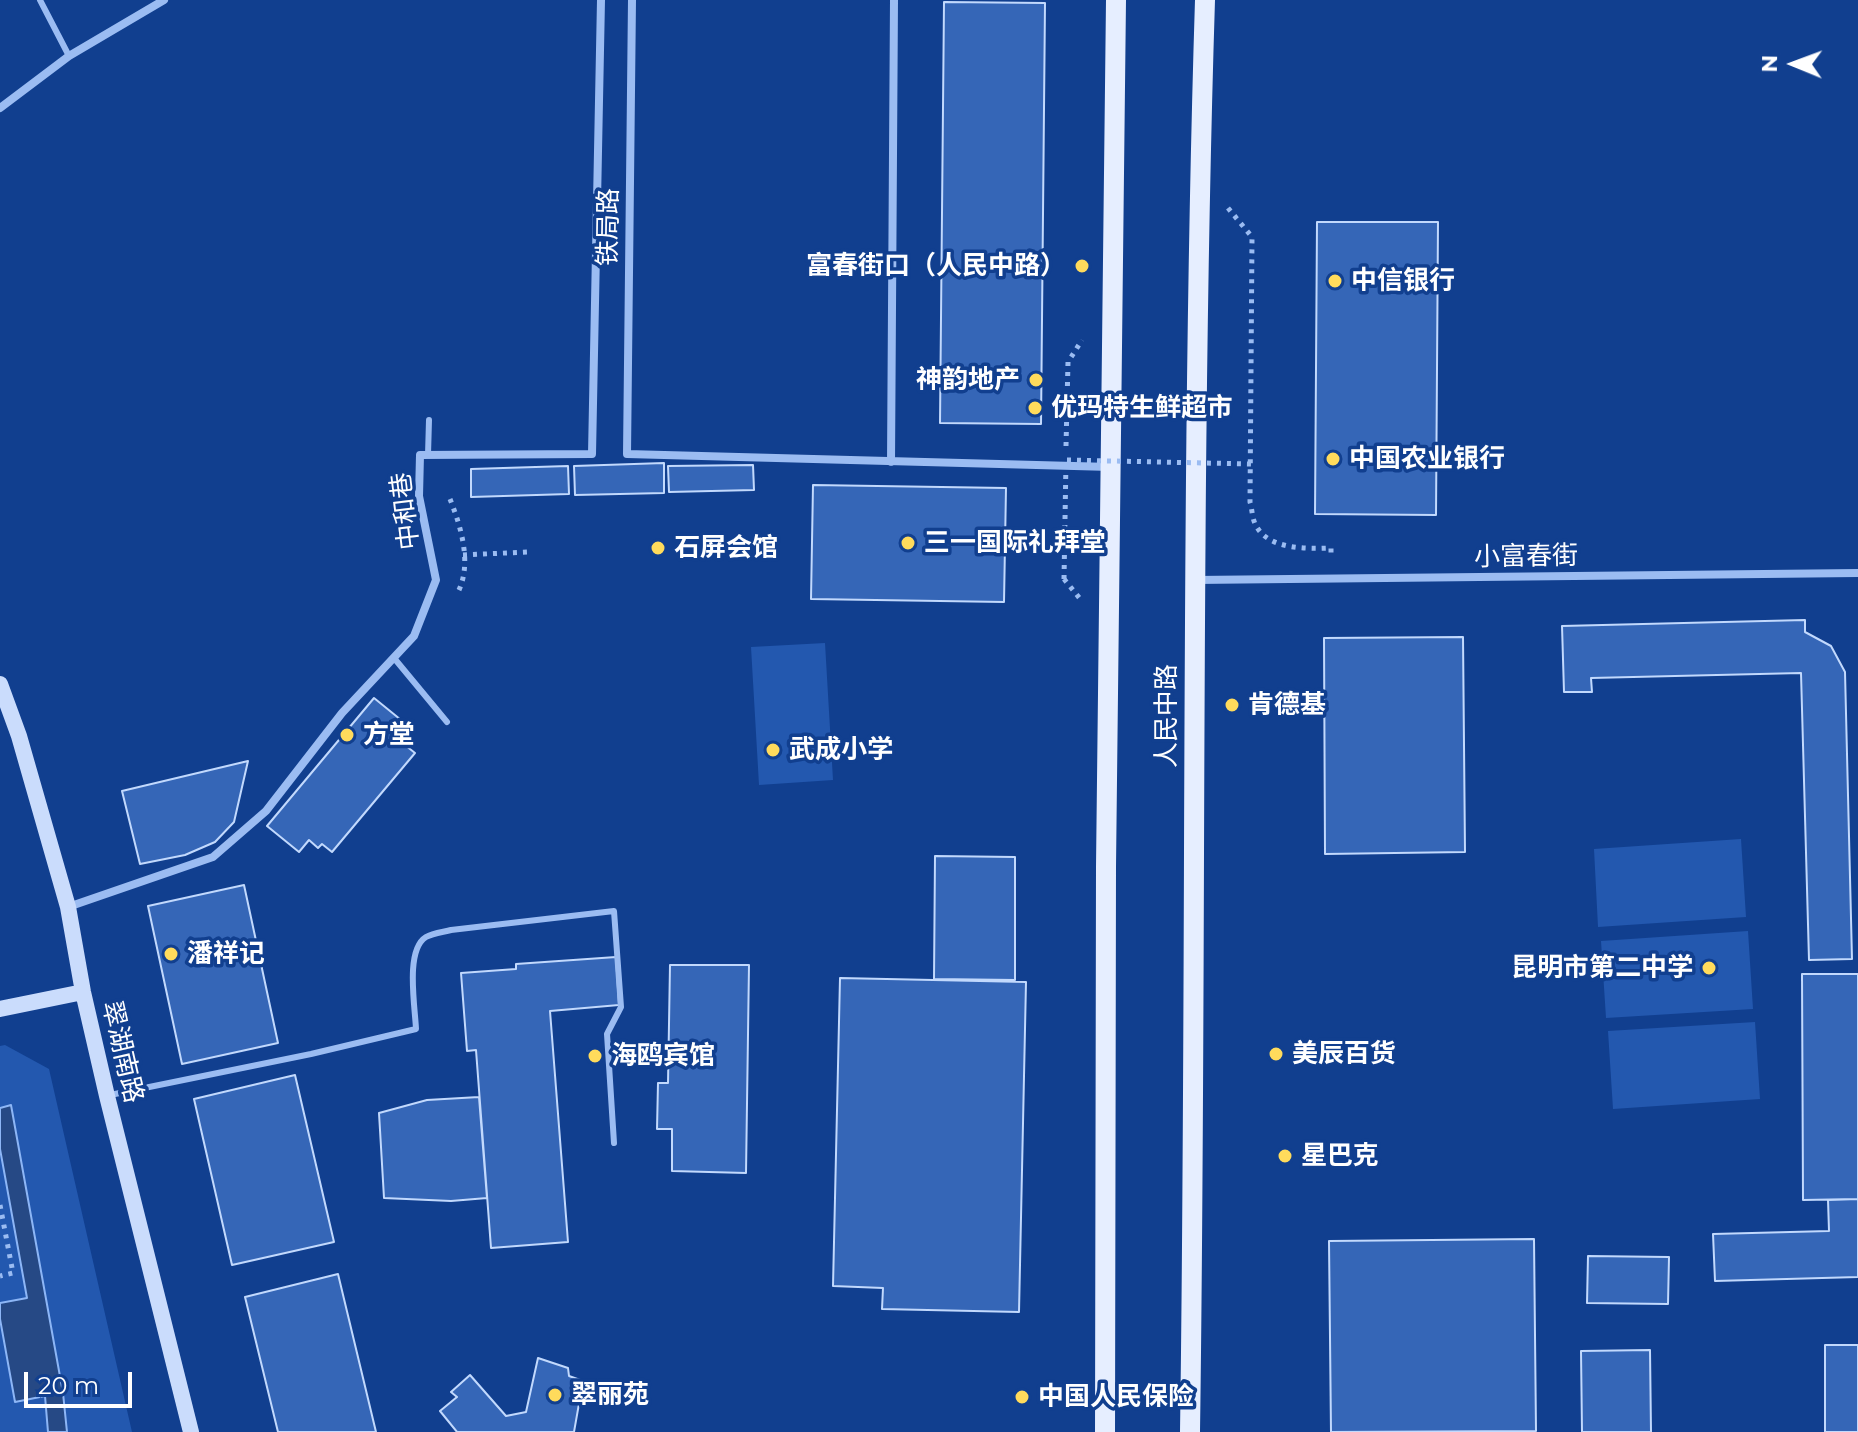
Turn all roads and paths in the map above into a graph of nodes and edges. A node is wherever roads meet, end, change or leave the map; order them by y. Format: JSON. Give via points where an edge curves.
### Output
{"nodes":[{"id":1,"x":40,"y":0,"type":"edge"},
{"id":2,"x":164,"y":0,"type":"edge"},
{"id":3,"x":601,"y":0,"type":"edge"},
{"id":4,"x":632,"y":0,"type":"edge"},
{"id":5,"x":894,"y":0,"type":"edge"},
{"id":6,"x":1116,"y":0,"type":"edge"},
{"id":7,"x":1205,"y":0,"type":"edge"},
{"id":8,"x":69,"y":56,"type":"junction"},
{"id":9,"x":0,"y":108,"type":"edge"},
{"id":10,"x":1252,"y":237,"type":"dead end"},
{"id":11,"x":1068,"y":362,"type":"dead end"},
{"id":12,"x":429,"y":420,"type":"dead end"},
{"id":13,"x":428,"y":455,"type":"junction"},
{"id":14,"x":1066,"y":460,"type":"junction"},
{"id":15,"x":891,"y":462,"type":"junction"},
{"id":16,"x":1251,"y":464,"type":"junction"},
{"id":17,"x":1112,"y":467,"type":"junction"},
{"id":18,"x":1331,"y":548,"type":"dead end"},
{"id":19,"x":527,"y":552,"type":"dead end"},
{"id":20,"x":463,"y":555,"type":"dead end"},
{"id":21,"x":1858,"y":573,"type":"edge"},
{"id":22,"x":1064,"y":579,"type":"dead end"},
{"id":23,"x":1194,"y":580,"type":"junction"},
{"id":24,"x":394,"y":658,"type":"junction"},
{"id":25,"x":0,"y":684,"type":"edge"},
{"id":26,"x":447,"y":722,"type":"dead end"},
{"id":27,"x":68,"y":907,"type":"junction"},
{"id":28,"x":83,"y":992,"type":"junction"},
{"id":29,"x":0,"y":1009,"type":"edge"},
{"id":30,"x":107,"y":1096,"type":"junction"},
{"id":31,"x":614,"y":1143,"type":"dead end"},
{"id":32,"x":0,"y":1206,"type":"edge"},
{"id":33,"x":0,"y":1276,"type":"edge"},
{"id":34,"x":191,"y":1432,"type":"edge"},
{"id":35,"x":1105,"y":1432,"type":"edge"},
{"id":36,"x":1190,"y":1432,"type":"edge"}],
"edges":[{"from":1,"to":8,"type":"lane"},
{"from":2,"to":8,"type":"street"},
{"from":3,"to":13,"type":"street","name":"中和巷","via":[[592,454]]},
{"from":4,"to":15,"type":"street","name":"铁局路","via":[[627,454]]},
{"from":5,"to":15,"type":"street"},
{"from":6,"to":17,"type":"main road"},
{"from":7,"to":23,"type":"main road","name":"人民中路"},
{"from":8,"to":9,"type":"street"},
{"from":10,"to":16,"type":"path"},
{"from":11,"to":14,"type":"path"},
{"from":12,"to":13,"type":"lane"},
{"from":13,"to":24,"type":"street","name":"中和巷","via":[[420,455],[419,496],[436,580],[414,636]]},
{"from":14,"to":16,"type":"path","bridge":true},
{"from":14,"to":22,"type":"path","bridge":true},
{"from":15,"to":17,"type":"street"},
{"from":16,"to":18,"type":"path","via":[[1254,524],[1268,539],[1304,549]]},
{"from":17,"to":35,"type":"main road"},
{"from":19,"to":20,"type":"path"},
{"from":21,"to":23,"type":"street","name":"小富春街"},
{"from":23,"to":36,"type":"main road","name":"人民中路"},
{"from":24,"to":26,"type":"lane"},
{"from":24,"to":27,"type":"street","name":"中和巷","via":[[342,713],[266,811],[213,857]]},
{"from":25,"to":27,"type":"street","name":"翠湖南路"},
{"from":27,"to":28,"type":"street","name":"翠湖南路"},
{"from":28,"to":29,"type":"street"},
{"from":28,"to":30,"type":"street","name":"翠湖南路"},
{"from":30,"to":31,"type":"lane","via":[[416,1029],[413,973],[416,948],[427,936],[614,911],[621,1007],[607,1034]]},
{"from":30,"to":34,"type":"street","name":"翠湖南路"},
{"from":32,"to":33,"type":"path","via":[[13,1273]]}]}
